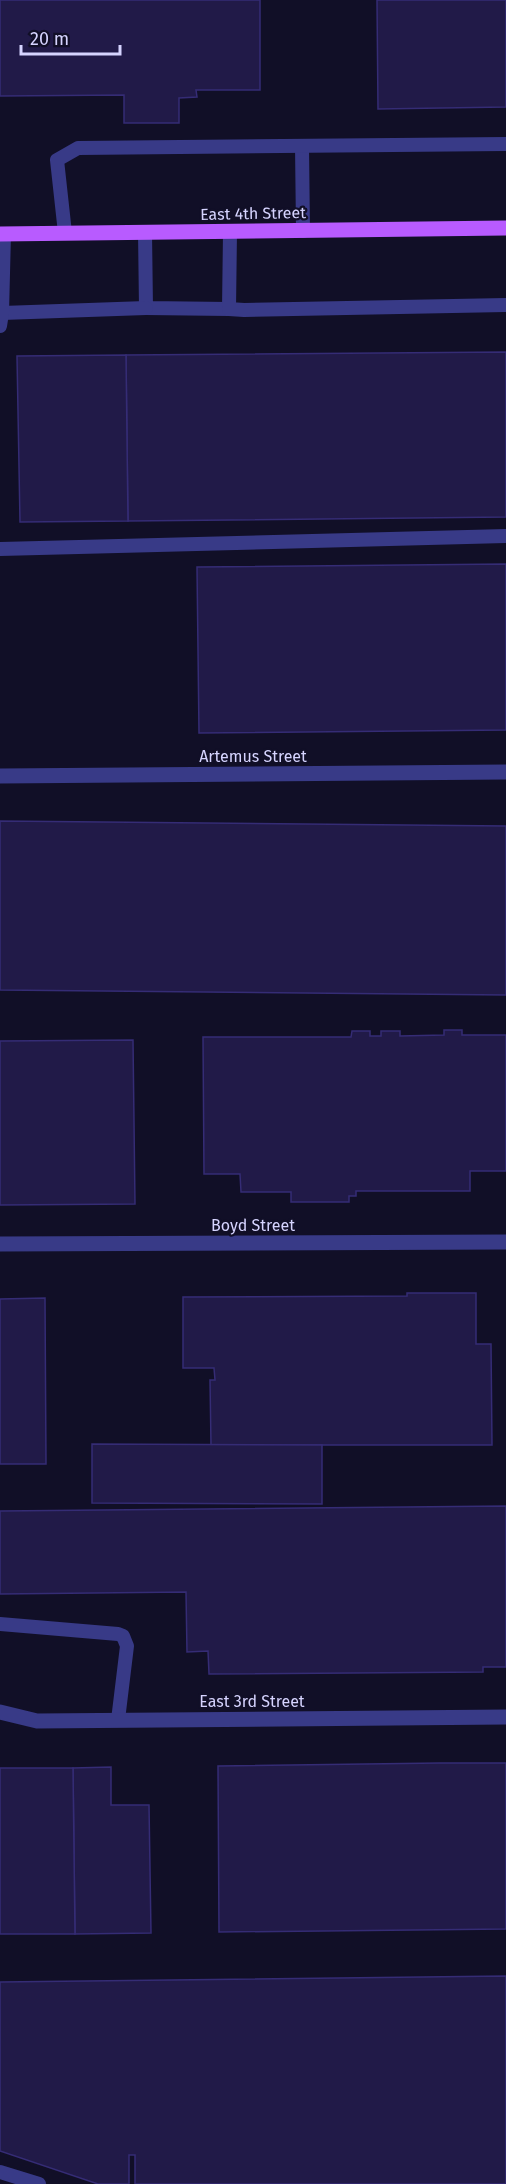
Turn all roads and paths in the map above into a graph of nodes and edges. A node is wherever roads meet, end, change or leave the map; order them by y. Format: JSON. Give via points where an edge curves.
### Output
{"nodes":[{"id":1,"x":506,"y":144,"type":"edge"},
{"id":2,"x":302,"y":146,"type":"junction"},
{"id":3,"x":506,"y":228,"type":"edge"},
{"id":4,"x":230,"y":231,"type":"junction"},
{"id":5,"x":303,"y":231,"type":"junction"},
{"id":6,"x":144,"y":232,"type":"junction"},
{"id":7,"x":64,"y":233,"type":"junction"},
{"id":8,"x":2,"y":234,"type":"edge"},
{"id":9,"x":506,"y":305,"type":"edge"},
{"id":10,"x":146,"y":308,"type":"junction"},
{"id":11,"x":229,"y":309,"type":"junction"},
{"id":12,"x":1,"y":320,"type":"edge"},
{"id":13,"x":506,"y":536,"type":"edge"},
{"id":14,"x":0,"y":549,"type":"edge"},
{"id":15,"x":506,"y":772,"type":"edge"},
{"id":16,"x":0,"y":776,"type":"edge"},
{"id":17,"x":506,"y":1242,"type":"edge"},
{"id":18,"x":0,"y":1244,"type":"edge"},
{"id":19,"x":0,"y":1624,"type":"edge"},
{"id":20,"x":0,"y":1712,"type":"edge"},
{"id":21,"x":506,"y":1717,"type":"edge"},
{"id":22,"x":118,"y":1720,"type":"junction"},
{"id":23,"x":0,"y":2172,"type":"edge"},
{"id":24,"x":39,"y":2184,"type":"edge"}],
"edges":[{"from":1,"to":2,"type":"lane"},
{"from":2,"to":5,"type":"lane"},
{"from":2,"to":7,"type":"lane","via":[[78,148],[57,160]]},
{"from":3,"to":5,"type":"main road","name":"East 4th Street"},
{"from":4,"to":5,"type":"main road","name":"East 4th Street"},
{"from":4,"to":6,"type":"main road","name":"East 4th Street"},
{"from":4,"to":11,"type":"lane"},
{"from":6,"to":7,"type":"main road","name":"East 4th Street"},
{"from":6,"to":10,"type":"lane"},
{"from":7,"to":8,"type":"main road","name":"East 4th Street"},
{"from":8,"to":12,"type":"lane"},
{"from":9,"to":11,"type":"lane"},
{"from":10,"to":11,"type":"lane"},
{"from":10,"to":12,"type":"lane"},
{"from":13,"to":14,"type":"lane"},
{"from":15,"to":16,"type":"street","name":"Artemus Street"},
{"from":17,"to":18,"type":"street","name":"Boyd Street"},
{"from":19,"to":22,"type":"lane","via":[[123,1636],[127,1646]]},
{"from":20,"to":22,"type":"street","name":"East 3rd Street","via":[[37,1721]]},
{"from":21,"to":22,"type":"street","name":"East 3rd Street"},
{"from":23,"to":24,"type":"lane"}]}
